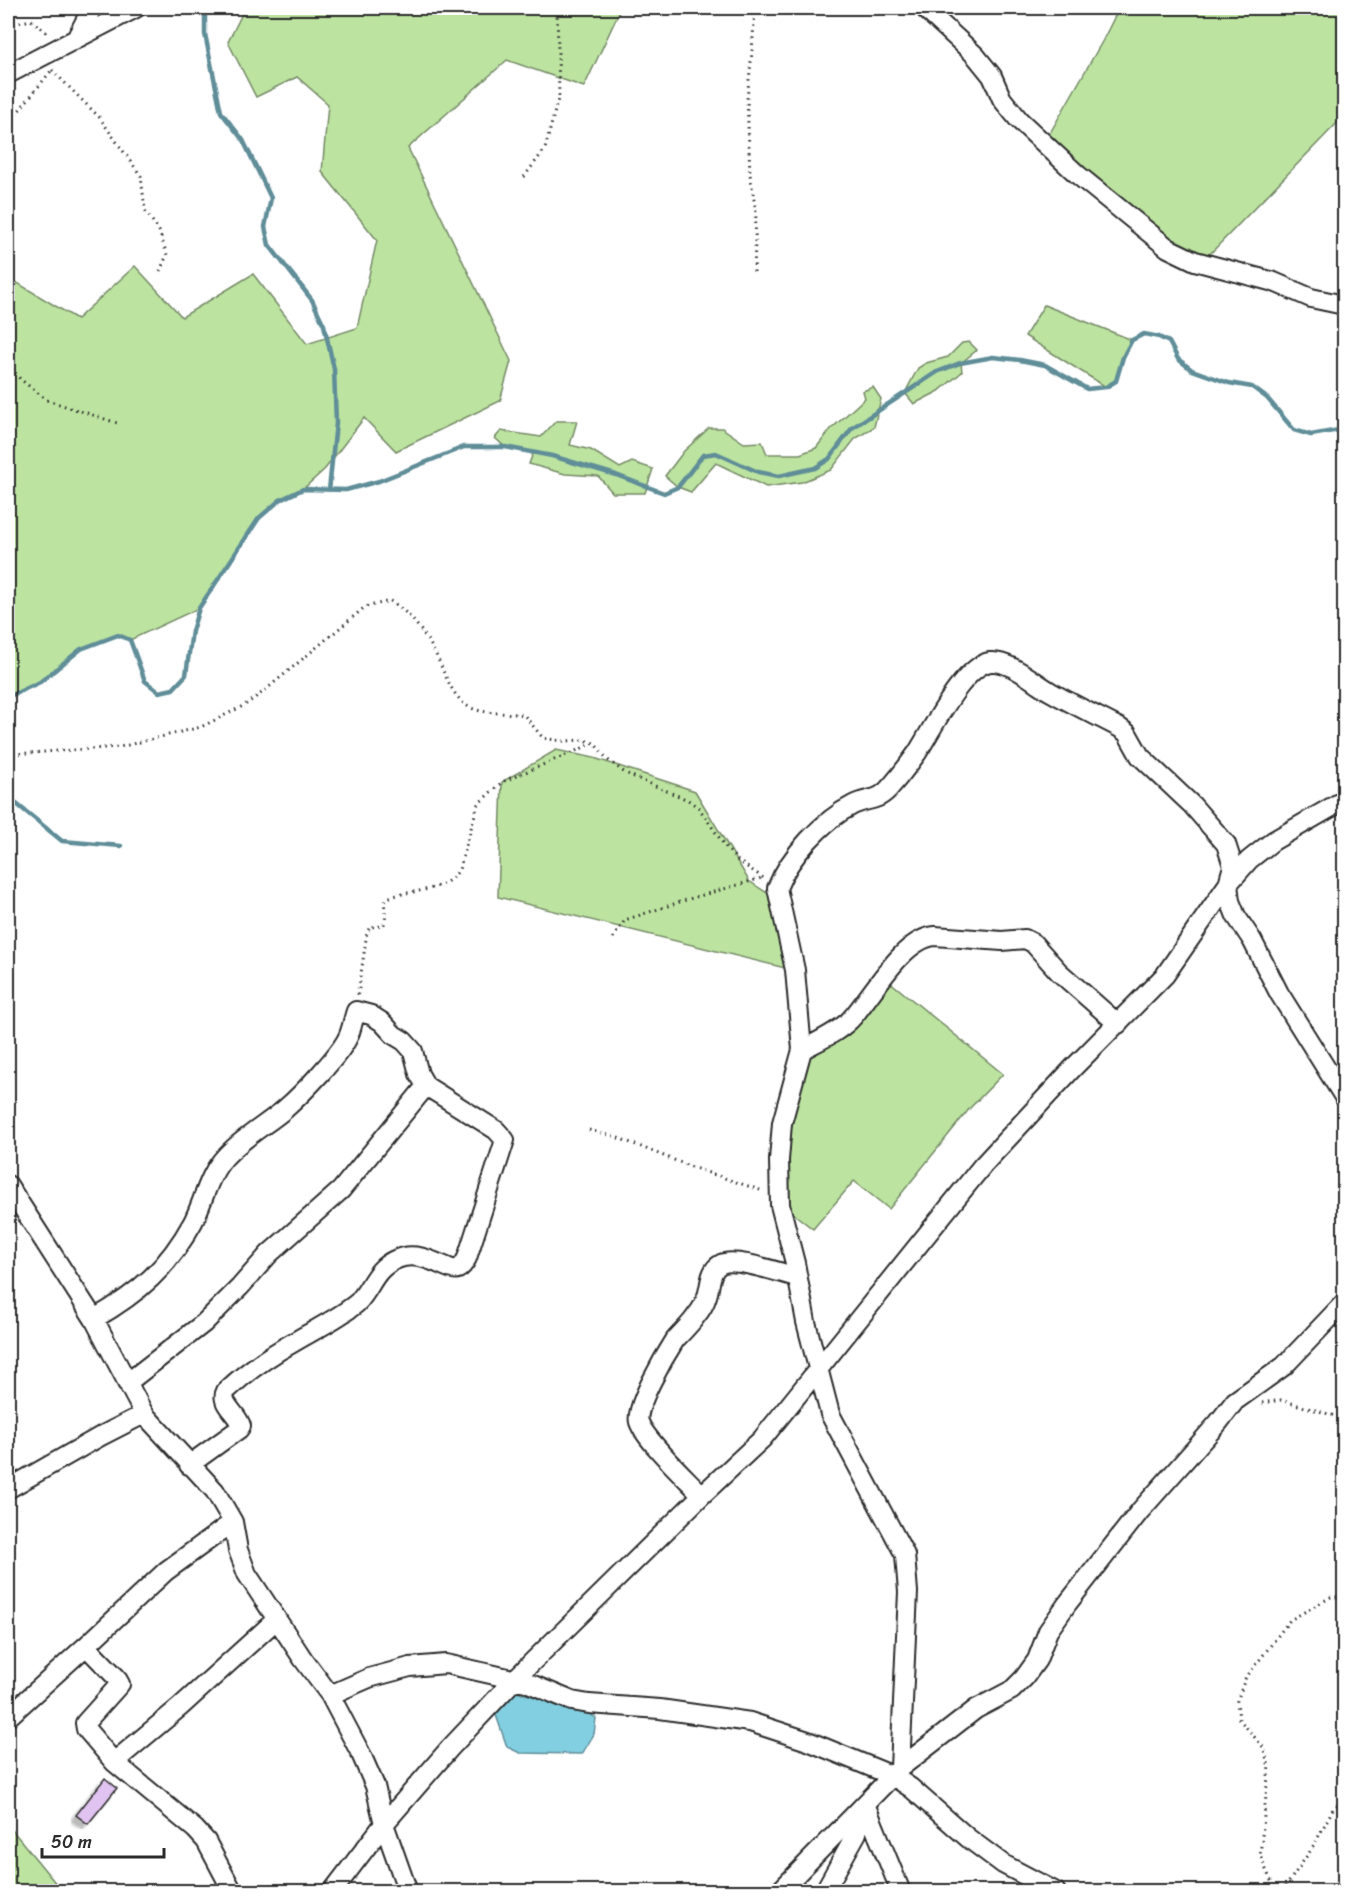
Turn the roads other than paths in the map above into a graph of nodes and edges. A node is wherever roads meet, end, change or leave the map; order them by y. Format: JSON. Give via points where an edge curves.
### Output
{"nodes":[{"id":1,"x":92,"y":8,"type":"edge"},
{"id":2,"x":136,"y":8,"type":"edge"},
{"id":3,"x":924,"y":8,"type":"edge"},
{"id":4,"x":70,"y":41,"type":"junction"},
{"id":5,"x":8,"y":74,"type":"edge"},
{"id":6,"x":1344,"y":305,"type":"edge"},
{"id":7,"x":1344,"y":800,"type":"edge"},
{"id":8,"x":1228,"y":884,"type":"junction"},
{"id":9,"x":1118,"y":1024,"type":"junction"},
{"id":10,"x":802,"y":1050,"type":"junction"},
{"id":11,"x":426,"y":1086,"type":"junction"},
{"id":12,"x":1344,"y":1097,"type":"edge"},
{"id":13,"x":8,"y":1188,"type":"edge"},
{"id":14,"x":797,"y":1277,"type":"junction"},
{"id":15,"x":1344,"y":1303,"type":"edge"},
{"id":16,"x":94,"y":1319,"type":"junction"},
{"id":17,"x":820,"y":1368,"type":"junction"},
{"id":18,"x":127,"y":1383,"type":"junction"},
{"id":19,"x":144,"y":1414,"type":"junction"},
{"id":20,"x":189,"y":1465,"type":"junction"},
{"id":21,"x":8,"y":1489,"type":"edge"},
{"id":22,"x":702,"y":1495,"type":"junction"},
{"id":23,"x":233,"y":1522,"type":"junction"},
{"id":24,"x":277,"y":1619,"type":"junction"},
{"id":25,"x":86,"y":1646,"type":"junction"},
{"id":26,"x":514,"y":1679,"type":"junction"},
{"id":27,"x":330,"y":1695,"type":"junction"},
{"id":28,"x":8,"y":1717,"type":"edge"},
{"id":29,"x":114,"y":1762,"type":"junction"},
{"id":30,"x":897,"y":1772,"type":"junction"},
{"id":31,"x":860,"y":1810,"type":"junction"},
{"id":32,"x":384,"y":1824,"type":"junction"},
{"id":33,"x":232,"y":1892,"type":"edge"},
{"id":34,"x":332,"y":1892,"type":"edge"},
{"id":35,"x":408,"y":1892,"type":"edge"},
{"id":36,"x":779,"y":1892,"type":"edge"},
{"id":37,"x":824,"y":1892,"type":"edge"},
{"id":38,"x":901,"y":1892,"type":"edge"},
{"id":39,"x":1056,"y":1892,"type":"edge"}],
"edges":[{"from":1,"to":4,"type":"street"},
{"from":2,"to":4,"type":"street"},
{"from":3,"to":6,"type":"street","via":[[975,55],[1019,120],[1078,175],[1168,248],[1195,261]]},
{"from":4,"to":5,"type":"street"},
{"from":7,"to":8,"type":"street","via":[[1273,841]]},
{"from":8,"to":9,"type":"street","via":[[1165,975]]},
{"from":8,"to":10,"type":"street","via":[[1233,867],[1226,844],[1140,756],[1127,733],[1023,674],[992,662],[983,664],[952,695],[891,787],[874,800],[854,805],[834,817],[808,841],[780,879],[770,883],[795,970]]},
{"from":8,"to":12,"type":"street","via":[[1236,916]]},
{"from":9,"to":10,"type":"street","via":[[1025,939],[935,936],[917,942],[884,975],[849,1020]]},
{"from":9,"to":17,"type":"street","via":[[984,1165]]},
{"from":10,"to":14,"type":"street","via":[[782,1123],[779,1160],[779,1197]]},
{"from":11,"to":16,"type":"street","via":[[404,1041],[371,1015],[356,1011],[349,1036],[319,1074],[286,1108],[225,1156],[193,1222],[161,1269],[122,1303]]},
{"from":11,"to":18,"type":"street","via":[[341,1190],[269,1254],[204,1323]]},
{"from":11,"to":20,"type":"street","via":[[496,1130],[505,1140],[467,1258],[457,1269],[414,1256],[398,1258],[384,1266],[356,1304],[291,1343],[226,1390],[225,1402],[240,1419],[241,1426]]},
{"from":13,"to":16,"type":"street"},
{"from":14,"to":17,"type":"street"},
{"from":14,"to":22,"type":"street","via":[[743,1263],[720,1264],[709,1282],[704,1304],[676,1340],[645,1394],[638,1412],[645,1435]]},
{"from":15,"to":30,"type":"street","via":[[1284,1366],[1235,1401],[1140,1511],[1066,1604],[1024,1678],[1012,1690],[976,1709]]},
{"from":16,"to":18,"type":"street"},
{"from":17,"to":22,"type":"street","via":[[762,1439]]},
{"from":17,"to":30,"type":"street","via":[[830,1414],[905,1554],[908,1592]]},
{"from":18,"to":19,"type":"street"},
{"from":19,"to":20,"type":"street"},
{"from":19,"to":21,"type":"street"},
{"from":20,"to":23,"type":"street","via":[[215,1491]]},
{"from":22,"to":26,"type":"street"},
{"from":23,"to":24,"type":"street","via":[[247,1574]]},
{"from":23,"to":25,"type":"street","via":[[166,1572]]},
{"from":24,"to":27,"type":"street"},
{"from":24,"to":29,"type":"street"},
{"from":25,"to":28,"type":"street"},
{"from":25,"to":29,"type":"street","via":[[120,1683],[85,1723]]},
{"from":26,"to":27,"type":"street","via":[[446,1664],[410,1667],[369,1678]]},
{"from":26,"to":30,"type":"street","via":[[572,1701],[750,1722]]},
{"from":26,"to":32,"type":"street"},
{"from":27,"to":32,"type":"street","via":[[375,1786]]},
{"from":29,"to":33,"type":"street","via":[[201,1835]]},
{"from":30,"to":31,"type":"street"},
{"from":30,"to":39,"type":"street","via":[[968,1838],[1003,1864]]},
{"from":31,"to":36,"type":"street"},
{"from":31,"to":37,"type":"street","via":[[857,1833]]},
{"from":31,"to":38,"type":"street"},
{"from":32,"to":34,"type":"street"},
{"from":32,"to":35,"type":"street"}]}
